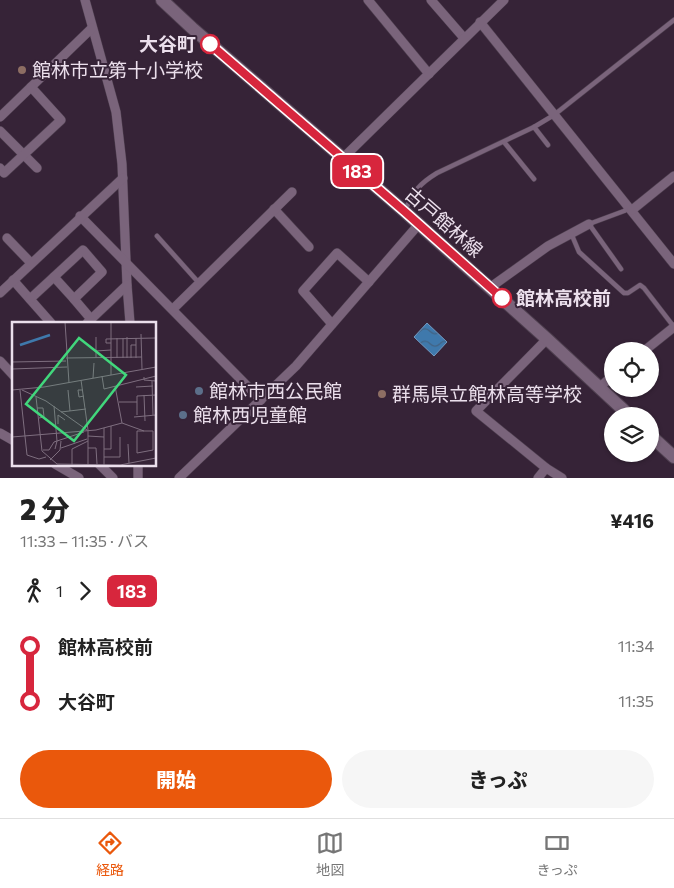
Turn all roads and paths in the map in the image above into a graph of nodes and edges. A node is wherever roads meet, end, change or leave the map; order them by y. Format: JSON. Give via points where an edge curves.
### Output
{"nodes":[{"id":1,"x":85,"y":0,"type":"edge"},
{"id":2,"x":162,"y":0,"type":"edge"},
{"id":3,"x":368,"y":0,"type":"edge"},
{"id":4,"x":431,"y":0,"type":"edge"},
{"id":5,"x":504,"y":0,"type":"edge"},
{"id":6,"x":674,"y":20,"type":"edge"},
{"id":7,"x":480,"y":22,"type":"junction"},
{"id":8,"x":92,"y":28,"type":"junction"},
{"id":9,"x":464,"y":38,"type":"junction"},
{"id":10,"x":429,"y":74,"type":"junction"},
{"id":11,"x":31,"y":87,"type":"junction"},
{"id":12,"x":554,"y":115,"type":"junction"},
{"id":13,"x":0,"y":117,"type":"edge"},
{"id":14,"x":534,"y":127,"type":"junction"},
{"id":15,"x":0,"y":131,"type":"edge"},
{"id":16,"x":504,"y":142,"type":"junction"},
{"id":17,"x":548,"y":145,"type":"dead end"},
{"id":18,"x":23,"y":154,"type":"junction"},
{"id":19,"x":342,"y":158,"type":"junction"},
{"id":20,"x":0,"y":168,"type":"edge"},
{"id":21,"x":37,"y":168,"type":"dead end"},
{"id":22,"x":674,"y":176,"type":"edge"},
{"id":23,"x":122,"y":178,"type":"junction"},
{"id":24,"x":534,"y":179,"type":"dead end"},
{"id":25,"x":292,"y":192,"type":"dead end"},
{"id":26,"x":631,"y":208,"type":"junction"},
{"id":27,"x":274,"y":209,"type":"junction"},
{"id":28,"x":404,"y":211,"type":"junction"},
{"id":29,"x":80,"y":216,"type":"junction"},
{"id":30,"x":419,"y":224,"type":"junction"},
{"id":31,"x":589,"y":224,"type":"junction"},
{"id":32,"x":571,"y":233,"type":"junction"},
{"id":33,"x":157,"y":236,"type":"dead end"},
{"id":34,"x":7,"y":238,"type":"dead end"},
{"id":35,"x":309,"y":246,"type":"dead end"},
{"id":36,"x":31,"y":263,"type":"junction"},
{"id":37,"x":126,"y":263,"type":"junction"},
{"id":38,"x":674,"y":264,"type":"edge"},
{"id":39,"x":621,"y":269,"type":"dead end"},
{"id":40,"x":54,"y":277,"type":"junction"},
{"id":41,"x":13,"y":280,"type":"junction"},
{"id":42,"x":369,"y":282,"type":"junction"},
{"id":43,"x":199,"y":283,"type":"junction"},
{"id":44,"x":127,"y":285,"type":"junction"},
{"id":45,"x":491,"y":288,"type":"junction"},
{"id":46,"x":0,"y":293,"type":"edge"},
{"id":47,"x":30,"y":299,"type":"junction"},
{"id":48,"x":74,"y":299,"type":"junction"},
{"id":49,"x":173,"y":309,"type":"junction"},
{"id":50,"x":89,"y":321,"type":"edge"},
{"id":51,"x":50,"y":322,"type":"edge"},
{"id":52,"x":130,"y":322,"type":"edge"},
{"id":53,"x":332,"y":324,"type":"junction"},
{"id":54,"x":674,"y":327,"type":"edge"},
{"id":55,"x":547,"y":339,"type":"junction"},
{"id":56,"x":655,"y":342,"type":"edge"},
{"id":57,"x":0,"y":361,"type":"edge"},
{"id":58,"x":12,"y":374,"type":"edge"},
{"id":59,"x":604,"y":383,"type":"edge"},
{"id":60,"x":599,"y":388,"type":"junction"},
{"id":61,"x":261,"y":400,"type":"junction"},
{"id":62,"x":620,"y":407,"type":"edge"},
{"id":63,"x":0,"y":433,"type":"edge"},
{"id":64,"x":12,"y":440,"type":"edge"},
{"id":65,"x":659,"y":443,"type":"edge"},
{"id":66,"x":674,"y":457,"type":"edge"},
{"id":67,"x":58,"y":466,"type":"edge"},
{"id":68,"x":101,"y":466,"type":"edge"},
{"id":69,"x":546,"y":468,"type":"junction"},
{"id":70,"x":79,"y":478,"type":"edge"},
{"id":71,"x":113,"y":478,"type":"edge"},
{"id":72,"x":179,"y":478,"type":"edge"},
{"id":73,"x":538,"y":478,"type":"edge"},
{"id":74,"x":562,"y":478,"type":"edge"}],
"edges":[{"from":1,"to":8,"type":"street"},
{"from":2,"to":19,"type":"main road","name":"古戸館林線"},
{"from":3,"to":10,"type":"street"},
{"from":4,"to":9,"type":"street"},
{"from":5,"to":7,"type":"street"},
{"from":6,"to":12,"type":"lane"},
{"from":7,"to":9,"type":"street"},
{"from":7,"to":12,"type":"street"},
{"from":8,"to":11,"type":"street"},
{"from":8,"to":23,"type":"street","via":[[116,112]]},
{"from":9,"to":10,"type":"street"},
{"from":10,"to":19,"type":"street"},
{"from":11,"to":13,"type":"street"},
{"from":11,"to":18,"type":"street","via":[[61,120]]},
{"from":12,"to":14,"type":"lane"},
{"from":12,"to":26,"type":"street"},
{"from":14,"to":16,"type":"lane"},
{"from":14,"to":17,"type":"lane"},
{"from":15,"to":18,"type":"street"},
{"from":16,"to":24,"type":"lane"},
{"from":16,"to":28,"type":"lane","via":[[423,182],[414,190]]},
{"from":18,"to":20,"type":"street","via":[[4,173]]},
{"from":18,"to":21,"type":"street"},
{"from":19,"to":28,"type":"main road","name":"古戸館林線"},
{"from":22,"to":26,"type":"street"},
{"from":23,"to":29,"type":"street"},
{"from":23,"to":37,"type":"street"},
{"from":25,"to":27,"type":"street"},
{"from":26,"to":31,"type":"lane"},
{"from":26,"to":38,"type":"street"},
{"from":27,"to":35,"type":"street"},
{"from":27,"to":43,"type":"street"},
{"from":28,"to":30,"type":"main road","name":"古戸館林線"},
{"from":29,"to":36,"type":"street"},
{"from":29,"to":37,"type":"street"},
{"from":30,"to":42,"type":"street"},
{"from":30,"to":45,"type":"main road","name":"古戸館林線"},
{"from":31,"to":32,"type":"street"},
{"from":31,"to":39,"type":"lane"},
{"from":32,"to":45,"type":"street"},
{"from":32,"to":54,"type":"lane","via":[[579,252],[624,293],[640,285],[644,288]]},
{"from":33,"to":43,"type":"lane"},
{"from":34,"to":36,"type":"street"},
{"from":36,"to":41,"type":"street"},
{"from":37,"to":44,"type":"street"},
{"from":37,"to":49,"type":"street"},
{"from":40,"to":47,"type":"street"},
{"from":40,"to":48,"type":"street"},
{"from":40,"to":48,"type":"street","via":[[83,250],[102,272]]},
{"from":41,"to":46,"type":"street"},
{"from":41,"to":47,"type":"street"},
{"from":42,"to":53,"type":"street"},
{"from":42,"to":53,"type":"street","via":[[338,253],[302,291]]},
{"from":43,"to":49,"type":"street"},
{"from":44,"to":50,"type":"street"},
{"from":44,"to":52,"type":"street"},
{"from":45,"to":55,"type":"main road","name":"古戸館林線"},
{"from":47,"to":51,"type":"street"},
{"from":48,"to":50,"type":"street"},
{"from":49,"to":61,"type":"street"},
{"from":53,"to":61,"type":"street"},
{"from":54,"to":56,"type":"street"},
{"from":55,"to":60,"type":"main road","name":"古戸館林線"},
{"from":55,"to":69,"type":"street","via":[[476,410]]},
{"from":57,"to":58,"type":"street"},
{"from":59,"to":60,"type":"street"},
{"from":60,"to":62,"type":"main road","name":"古戸館林線"},
{"from":61,"to":72,"type":"street"},
{"from":63,"to":64,"type":"street"},
{"from":65,"to":66,"type":"main road"},
{"from":67,"to":70,"type":"street"},
{"from":68,"to":71,"type":"street"},
{"from":69,"to":73,"type":"street"},
{"from":69,"to":74,"type":"street"}]}
